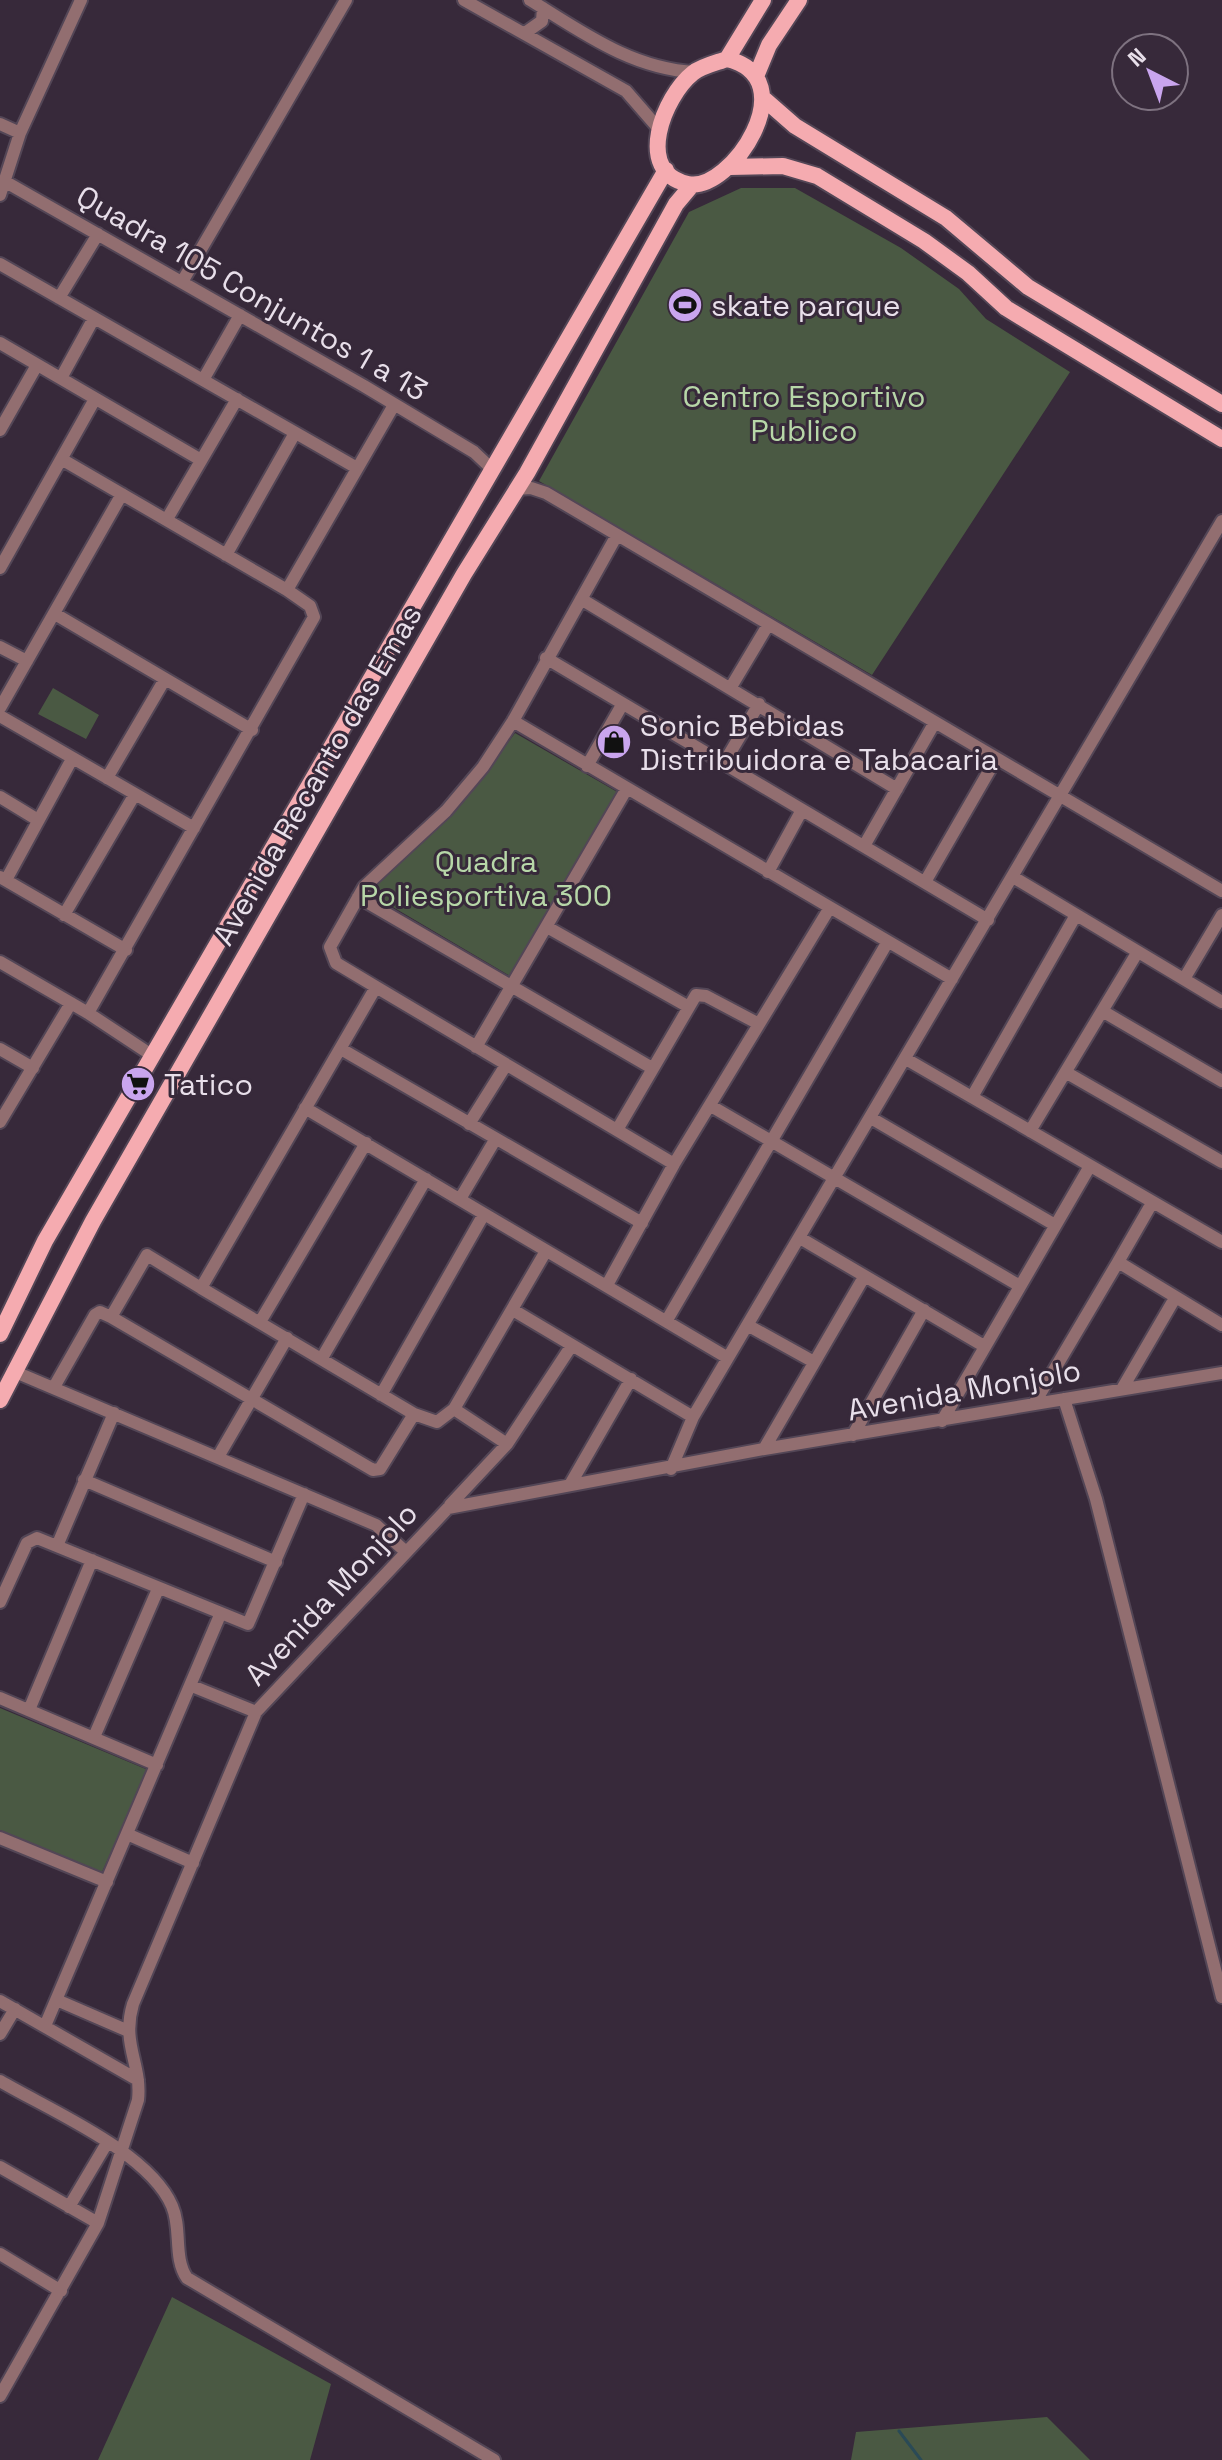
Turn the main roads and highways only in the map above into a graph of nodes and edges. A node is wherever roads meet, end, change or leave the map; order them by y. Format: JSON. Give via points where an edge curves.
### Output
{"nodes":[{"id":1,"x":763,"y":0,"type":"edge"},
{"id":2,"x":799,"y":0,"type":"edge"},
{"id":3,"x":727,"y":59,"type":"junction"},
{"id":4,"x":757,"y":74,"type":"junction"},
{"id":5,"x":763,"y":98,"type":"junction"},
{"id":6,"x":730,"y":167,"type":"junction"},
{"id":7,"x":666,"y":170,"type":"junction"},
{"id":8,"x":692,"y":185,"type":"junction"},
{"id":9,"x":1222,"y":404,"type":"edge"},
{"id":10,"x":1222,"y":439,"type":"edge"},
{"id":11,"x":468,"y":510,"type":"junction"},
{"id":12,"x":499,"y":518,"type":"junction"},
{"id":13,"x":458,"y":530,"type":"junction"},
{"id":14,"x":482,"y":546,"type":"junction"},
{"id":15,"x":440,"y":557,"type":"junction"},
{"id":16,"x":464,"y":574,"type":"junction"},
{"id":17,"x":90,"y":1166,"type":"junction"},
{"id":18,"x":117,"y":1180,"type":"junction"},
{"id":19,"x":68,"y":1201,"type":"junction"},
{"id":20,"x":93,"y":1221,"type":"junction"},
{"id":21,"x":0,"y":1334,"type":"edge"},
{"id":22,"x":0,"y":1400,"type":"edge"}],
"edges":[{"from":1,"to":3,"type":"main road"},
{"from":2,"to":4,"type":"main road"},
{"from":3,"to":4,"type":"main road","via":[[746,63]]},
{"from":3,"to":7,"type":"main road","via":[[695,72],[672,99],[659,129],[659,157]]},
{"from":4,"to":5,"type":"main road"},
{"from":5,"to":6,"type":"main road","via":[[754,132]]},
{"from":5,"to":9,"type":"main road","via":[[795,126],[946,218],[1028,287]]},
{"from":6,"to":8,"type":"main road"},
{"from":6,"to":10,"type":"main road","via":[[783,166],[817,176],[924,241],[1032,325]]},
{"from":7,"to":8,"type":"main road"},
{"from":7,"to":11,"type":"main road","name":"Avenida Recanto das Emas"},
{"from":8,"to":12,"type":"main road","name":"Avenida Recanto das Emas","via":[[676,204]]},
{"from":11,"to":12,"type":"main road"},
{"from":11,"to":13,"type":"main road","name":"Avenida Recanto das Emas"},
{"from":12,"to":14,"type":"main road","name":"Avenida Recanto das Emas"},
{"from":13,"to":14,"type":"main road","via":[[461,546],[471,551]]},
{"from":13,"to":15,"type":"main road","name":"Avenida Recanto das Emas"},
{"from":14,"to":16,"type":"main road","name":"Avenida Recanto das Emas"},
{"from":15,"to":16,"type":"main road","via":[[453,557]]},
{"from":15,"to":17,"type":"main road","name":"Avenida Recanto das Emas"},
{"from":16,"to":18,"type":"main road","name":"Avenida Recanto das Emas"},
{"from":17,"to":18,"type":"main road","via":[[90,1176],[102,1187]]},
{"from":17,"to":19,"type":"main road","name":"Avenida Recanto das Emas"},
{"from":18,"to":20,"type":"main road","name":"Avenida Recanto das Emas"},
{"from":19,"to":20,"type":"main road","via":[[79,1195],[92,1201]]},
{"from":19,"to":21,"type":"main road","name":"Avenida Recanto das Emas"},
{"from":20,"to":22,"type":"main road","name":"Avenida Recanto das Emas"}]}
